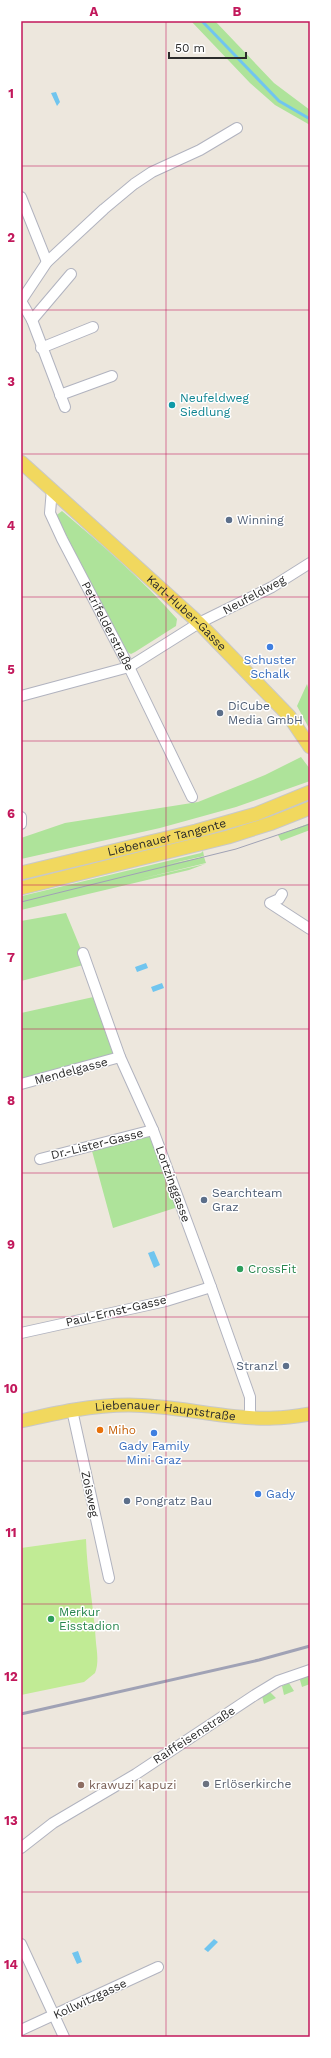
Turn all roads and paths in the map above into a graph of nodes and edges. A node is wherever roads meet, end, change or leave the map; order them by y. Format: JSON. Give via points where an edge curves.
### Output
{"nodes":[{"id":1,"x":237,"y":128,"type":"dead end"},
{"id":2,"x":21,"y":197,"type":"edge"},
{"id":3,"x":46,"y":262,"type":"junction"},
{"id":4,"x":71,"y":274,"type":"dead end"},
{"id":5,"x":21,"y":301,"type":"edge"},
{"id":6,"x":32,"y":320,"type":"junction"},
{"id":7,"x":93,"y":327,"type":"dead end"},
{"id":8,"x":41,"y":348,"type":"junction"},
{"id":9,"x":112,"y":376,"type":"dead end"},
{"id":10,"x":60,"y":395,"type":"junction"},
{"id":11,"x":65,"y":407,"type":"dead end"},
{"id":12,"x":21,"y":462,"type":"edge"},
{"id":13,"x":52,"y":489,"type":"junction"},
{"id":14,"x":310,"y":563,"type":"edge"},
{"id":15,"x":199,"y":623,"type":"junction"},
{"id":16,"x":129,"y":667,"type":"junction"},
{"id":17,"x":21,"y":696,"type":"edge"},
{"id":18,"x":310,"y":747,"type":"edge"},
{"id":19,"x":310,"y":792,"type":"edge"},
{"id":20,"x":192,"y":797,"type":"dead end"},
{"id":21,"x":310,"y":808,"type":"edge"},
{"id":22,"x":21,"y":817,"type":"edge"},
{"id":23,"x":21,"y":824,"type":"edge"},
{"id":24,"x":21,"y":873,"type":"edge"},
{"id":25,"x":21,"y":888,"type":"edge"},
{"id":26,"x":282,"y":894,"type":"dead end"},
{"id":27,"x":310,"y":929,"type":"edge"},
{"id":28,"x":83,"y":953,"type":"dead end"},
{"id":29,"x":120,"y":1058,"type":"junction"},
{"id":30,"x":21,"y":1084,"type":"edge"},
{"id":31,"x":153,"y":1130,"type":"junction"},
{"id":32,"x":40,"y":1159,"type":"dead end"},
{"id":33,"x":211,"y":1287,"type":"junction"},
{"id":34,"x":21,"y":1333,"type":"edge"},
{"id":35,"x":72,"y":1410,"type":"junction"},
{"id":36,"x":310,"y":1414,"type":"edge"},
{"id":37,"x":250,"y":1417,"type":"junction"},
{"id":38,"x":21,"y":1421,"type":"edge"},
{"id":39,"x":109,"y":1578,"type":"dead end"},
{"id":40,"x":310,"y":1670,"type":"edge"},
{"id":41,"x":21,"y":1848,"type":"edge"},
{"id":42,"x":21,"y":1944,"type":"edge"},
{"id":43,"x":158,"y":1967,"type":"dead end"},
{"id":44,"x":54,"y":2016,"type":"junction"},
{"id":45,"x":21,"y":2030,"type":"edge"},
{"id":46,"x":64,"y":2037,"type":"edge"}],
"edges":[{"from":1,"to":3,"type":"street","via":[[134,184]]},
{"from":2,"to":3,"type":"street"},
{"from":3,"to":5,"type":"street"},
{"from":4,"to":6,"type":"street"},
{"from":5,"to":6,"type":"street"},
{"from":6,"to":8,"type":"street"},
{"from":7,"to":8,"type":"street"},
{"from":8,"to":10,"type":"street"},
{"from":9,"to":10,"type":"street"},
{"from":10,"to":11,"type":"street"},
{"from":12,"to":13,"type":"main road"},
{"from":13,"to":15,"type":"main road","name":"Karl-Huber-Gasse"},
{"from":13,"to":16,"type":"street","name":"Petrifelderstraße","via":[[50,513]]},
{"from":14,"to":15,"type":"street","name":"Neufeldweg","via":[[272,587]]},
{"from":15,"to":16,"type":"street","name":"Neufeldweg"},
{"from":15,"to":18,"type":"main road","name":"Karl-Huber-Gasse","via":[[289,716]]},
{"from":16,"to":17,"type":"street","name":"Neufeldweg"},
{"from":16,"to":20,"type":"street","name":"Petrifelderstraße"},
{"from":19,"to":24,"type":"main road","name":"Liebenauer Tangente","via":[[256,814],[196,831]]},
{"from":21,"to":25,"type":"main road","name":"Liebenauer Tangente","via":[[228,837]]},
{"from":22,"to":23,"type":"street"},
{"from":26,"to":27,"type":"street","via":[[279,899],[270,902]]},
{"from":28,"to":29,"type":"street","name":"Lortzinggasse"},
{"from":29,"to":30,"type":"street","name":"Mendelgasse"},
{"from":29,"to":31,"type":"street","name":"Lortzinggasse"},
{"from":31,"to":32,"type":"street","name":"Dr.-Lister-Gasse"},
{"from":31,"to":33,"type":"street","name":"Lortzinggasse"},
{"from":33,"to":34,"type":"street","name":"Paul-Ernst-Gasse","via":[[166,1301]]},
{"from":33,"to":37,"type":"street","name":"Lortzinggasse","via":[[250,1396]]},
{"from":35,"to":37,"type":"main road","name":"Liebenauer Hauptstraße","via":[[129,1405]]},
{"from":35,"to":38,"type":"main road","name":"Liebenauer Hauptstraße"},
{"from":35,"to":39,"type":"street","name":"Zoisweg"},
{"from":36,"to":37,"type":"main road","name":"Liebenauer Hauptstraße","via":[[273,1418]]},
{"from":40,"to":41,"type":"street","name":"Raiffeisenstraße","via":[[278,1681],[136,1774],[53,1823]]},
{"from":42,"to":44,"type":"street"},
{"from":43,"to":44,"type":"street","name":"Kollwitzgasse"},
{"from":44,"to":45,"type":"street","name":"Kollwitzgasse"},
{"from":44,"to":46,"type":"street"}]}
